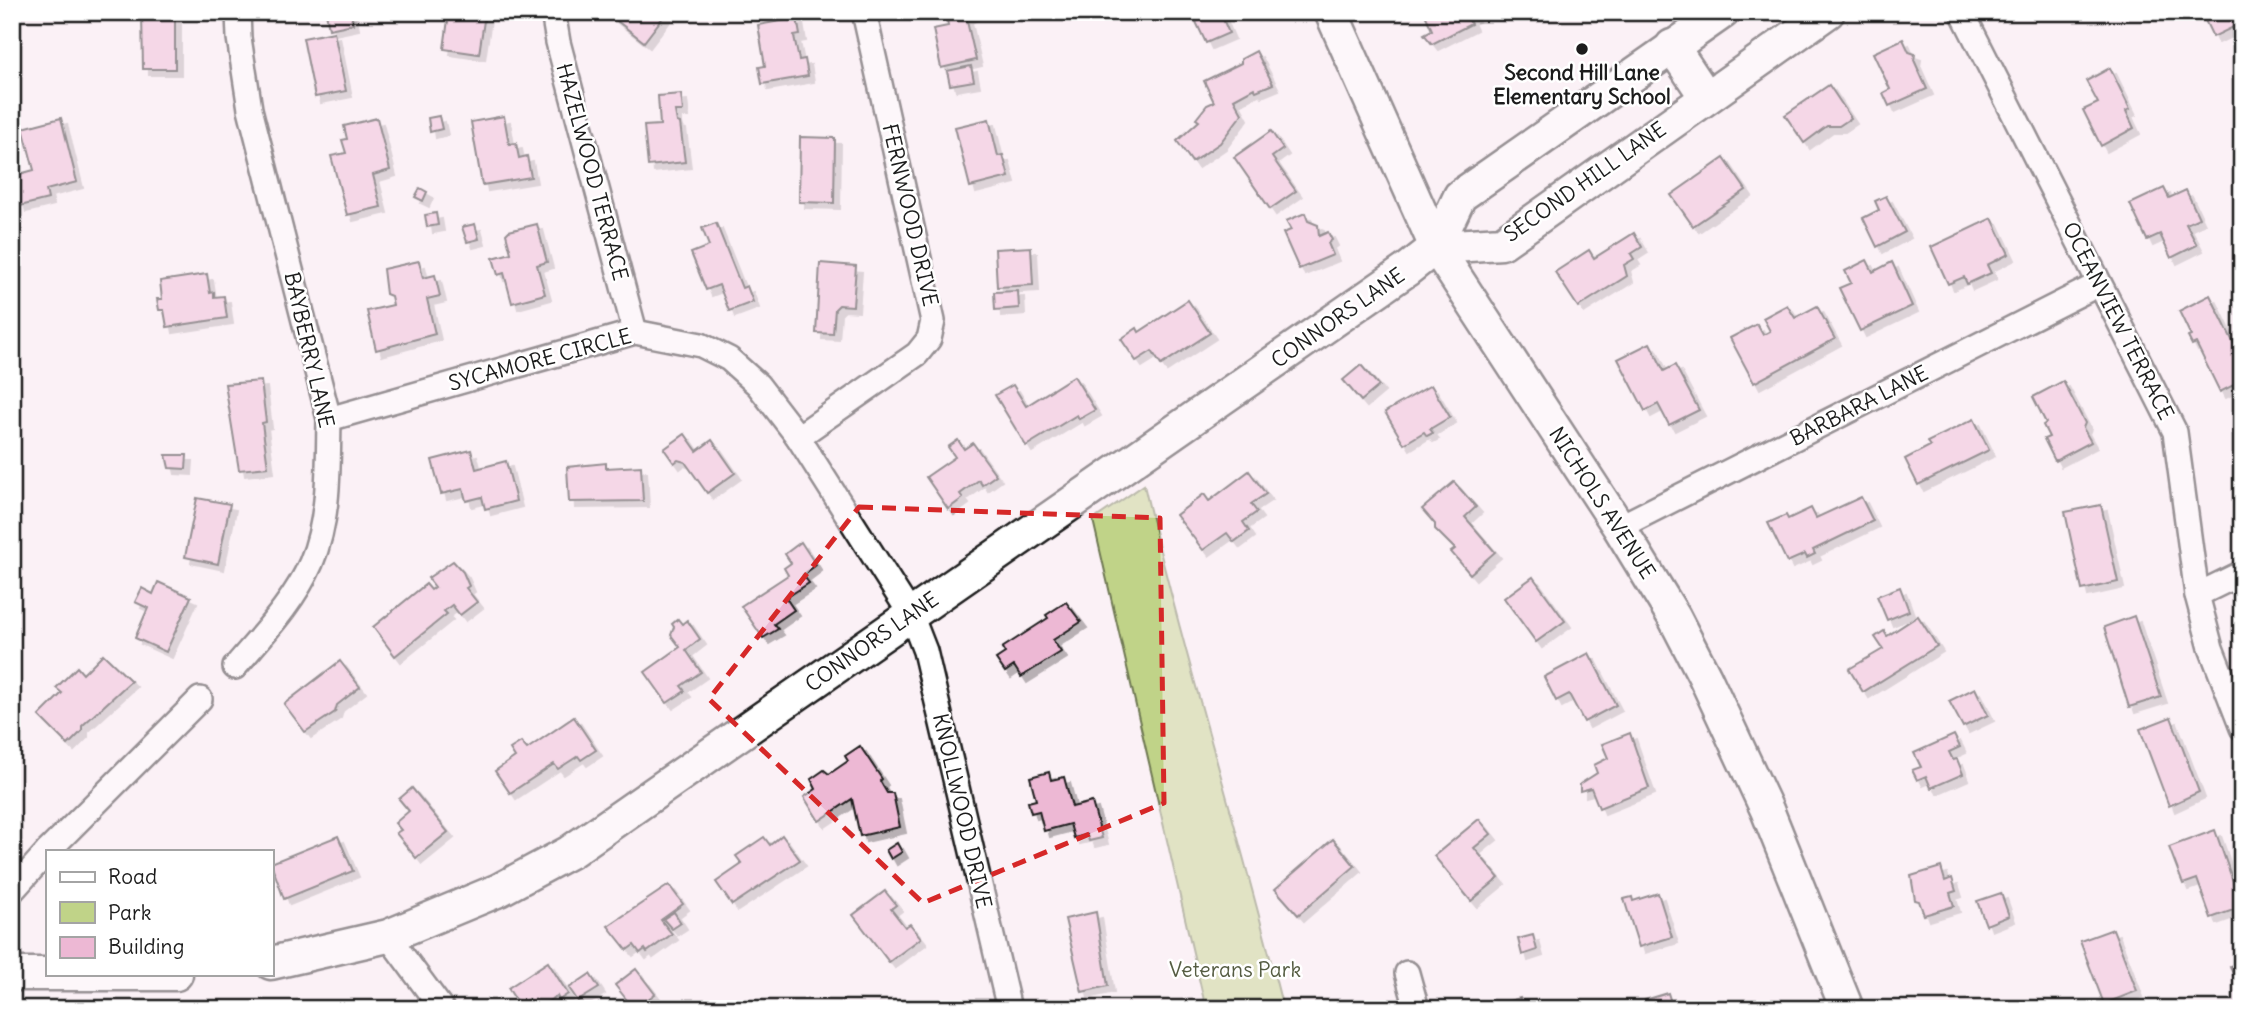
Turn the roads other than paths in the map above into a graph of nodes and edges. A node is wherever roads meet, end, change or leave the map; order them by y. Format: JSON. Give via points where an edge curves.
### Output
{"nodes":[{"id":1,"x":238,"y":12,"type":"edge"},
{"id":2,"x":553,"y":12,"type":"edge"},
{"id":3,"x":864,"y":12,"type":"edge"},
{"id":4,"x":1331,"y":12,"type":"edge"},
{"id":5,"x":1723,"y":12,"type":"edge"},
{"id":6,"x":1828,"y":12,"type":"edge"},
{"id":7,"x":1962,"y":12,"type":"edge"},
{"id":8,"x":1672,"y":46,"type":"junction"},
{"id":9,"x":1706,"y":97,"type":"junction"},
{"id":10,"x":1436,"y":247,"type":"junction"},
{"id":11,"x":2099,"y":284,"type":"junction"},
{"id":12,"x":635,"y":332,"type":"junction"},
{"id":13,"x":329,"y":419,"type":"junction"},
{"id":14,"x":798,"y":437,"type":"junction"},
{"id":15,"x":1619,"y":527,"type":"junction"},
{"id":16,"x":2242,"y":573,"type":"edge"},
{"id":17,"x":2197,"y":595,"type":"junction"},
{"id":18,"x":911,"y":615,"type":"junction"},
{"id":19,"x":235,"y":667,"type":"dead end"},
{"id":20,"x":200,"y":699,"type":"dead end"},
{"id":21,"x":2242,"y":728,"type":"edge"},
{"id":22,"x":48,"y":850,"type":"edge"},
{"id":23,"x":46,"y":852,"type":"edge"},
{"id":24,"x":12,"y":891,"type":"edge"},
{"id":25,"x":388,"y":936,"type":"junction"},
{"id":26,"x":273,"y":963,"type":"edge"},
{"id":27,"x":1407,"y":973,"type":"dead end"},
{"id":28,"x":12,"y":974,"type":"edge"},
{"id":29,"x":46,"y":974,"type":"edge"},
{"id":30,"x":442,"y":1009,"type":"edge"},
{"id":31,"x":1009,"y":1009,"type":"edge"},
{"id":32,"x":1417,"y":1009,"type":"edge"},
{"id":33,"x":1847,"y":1009,"type":"edge"}],
"edges":[{"from":1,"to":13,"type":"street","name":"BAYBERRY LANE","via":[[250,109]]},
{"from":2,"to":12,"type":"street","name":"HAZELWOOD TERRACE"},
{"from":3,"to":14,"type":"street","name":"FERNWOOD DRIVE","via":[[933,321],[929,339],[917,354]]},
{"from":4,"to":10,"type":"street","name":"NICHOLS AVENUE"},
{"from":5,"to":8,"type":"street"},
{"from":6,"to":9,"type":"street","name":"SECOND HILL LANE"},
{"from":7,"to":11,"type":"street","name":"OCEANVIEW TERRACE"},
{"from":8,"to":9,"type":"street"},
{"from":8,"to":10,"type":"street","via":[[1460,196]]},
{"from":9,"to":10,"type":"street","name":"SECOND HILL LANE","via":[[1502,243]]},
{"from":10,"to":15,"type":"street","name":"NICHOLS AVENUE"},
{"from":10,"to":18,"type":"street","name":"CONNORS LANE"},
{"from":11,"to":15,"type":"street","name":"BARBARA LANE"},
{"from":11,"to":17,"type":"street","name":"OCEANVIEW TERRACE","via":[[2175,432]]},
{"from":12,"to":13,"type":"street","name":"SYCAMORE CIRCLE"},
{"from":12,"to":14,"type":"street","name":"SYCAMORE CIRCLE","via":[[701,345],[729,359],[758,385]]},
{"from":13,"to":19,"type":"street","name":"BAYBERRY LANE","via":[[322,520],[312,561],[288,603]]},
{"from":14,"to":18,"type":"street","name":"SYCAMORE CIRCLE"},
{"from":15,"to":33,"type":"street","name":"NICHOLS AVENUE","via":[[1705,677],[1767,810]]},
{"from":16,"to":17,"type":"street"},
{"from":17,"to":21,"type":"street","name":"OCEANVIEW TERRACE","via":[[2211,648]]},
{"from":18,"to":25,"type":"street","name":"CONNORS LANE","via":[[570,852],[499,890]]},
{"from":18,"to":31,"type":"street","name":"KNOLLWOOD DRIVE","via":[[925,651]]},
{"from":20,"to":22,"type":"street"},
{"from":23,"to":24,"type":"street"},
{"from":25,"to":26,"type":"street","name":"CONNORS LANE"},
{"from":25,"to":30,"type":"street"},
{"from":27,"to":32,"type":"street"},
{"from":28,"to":29,"type":"street"}]}
